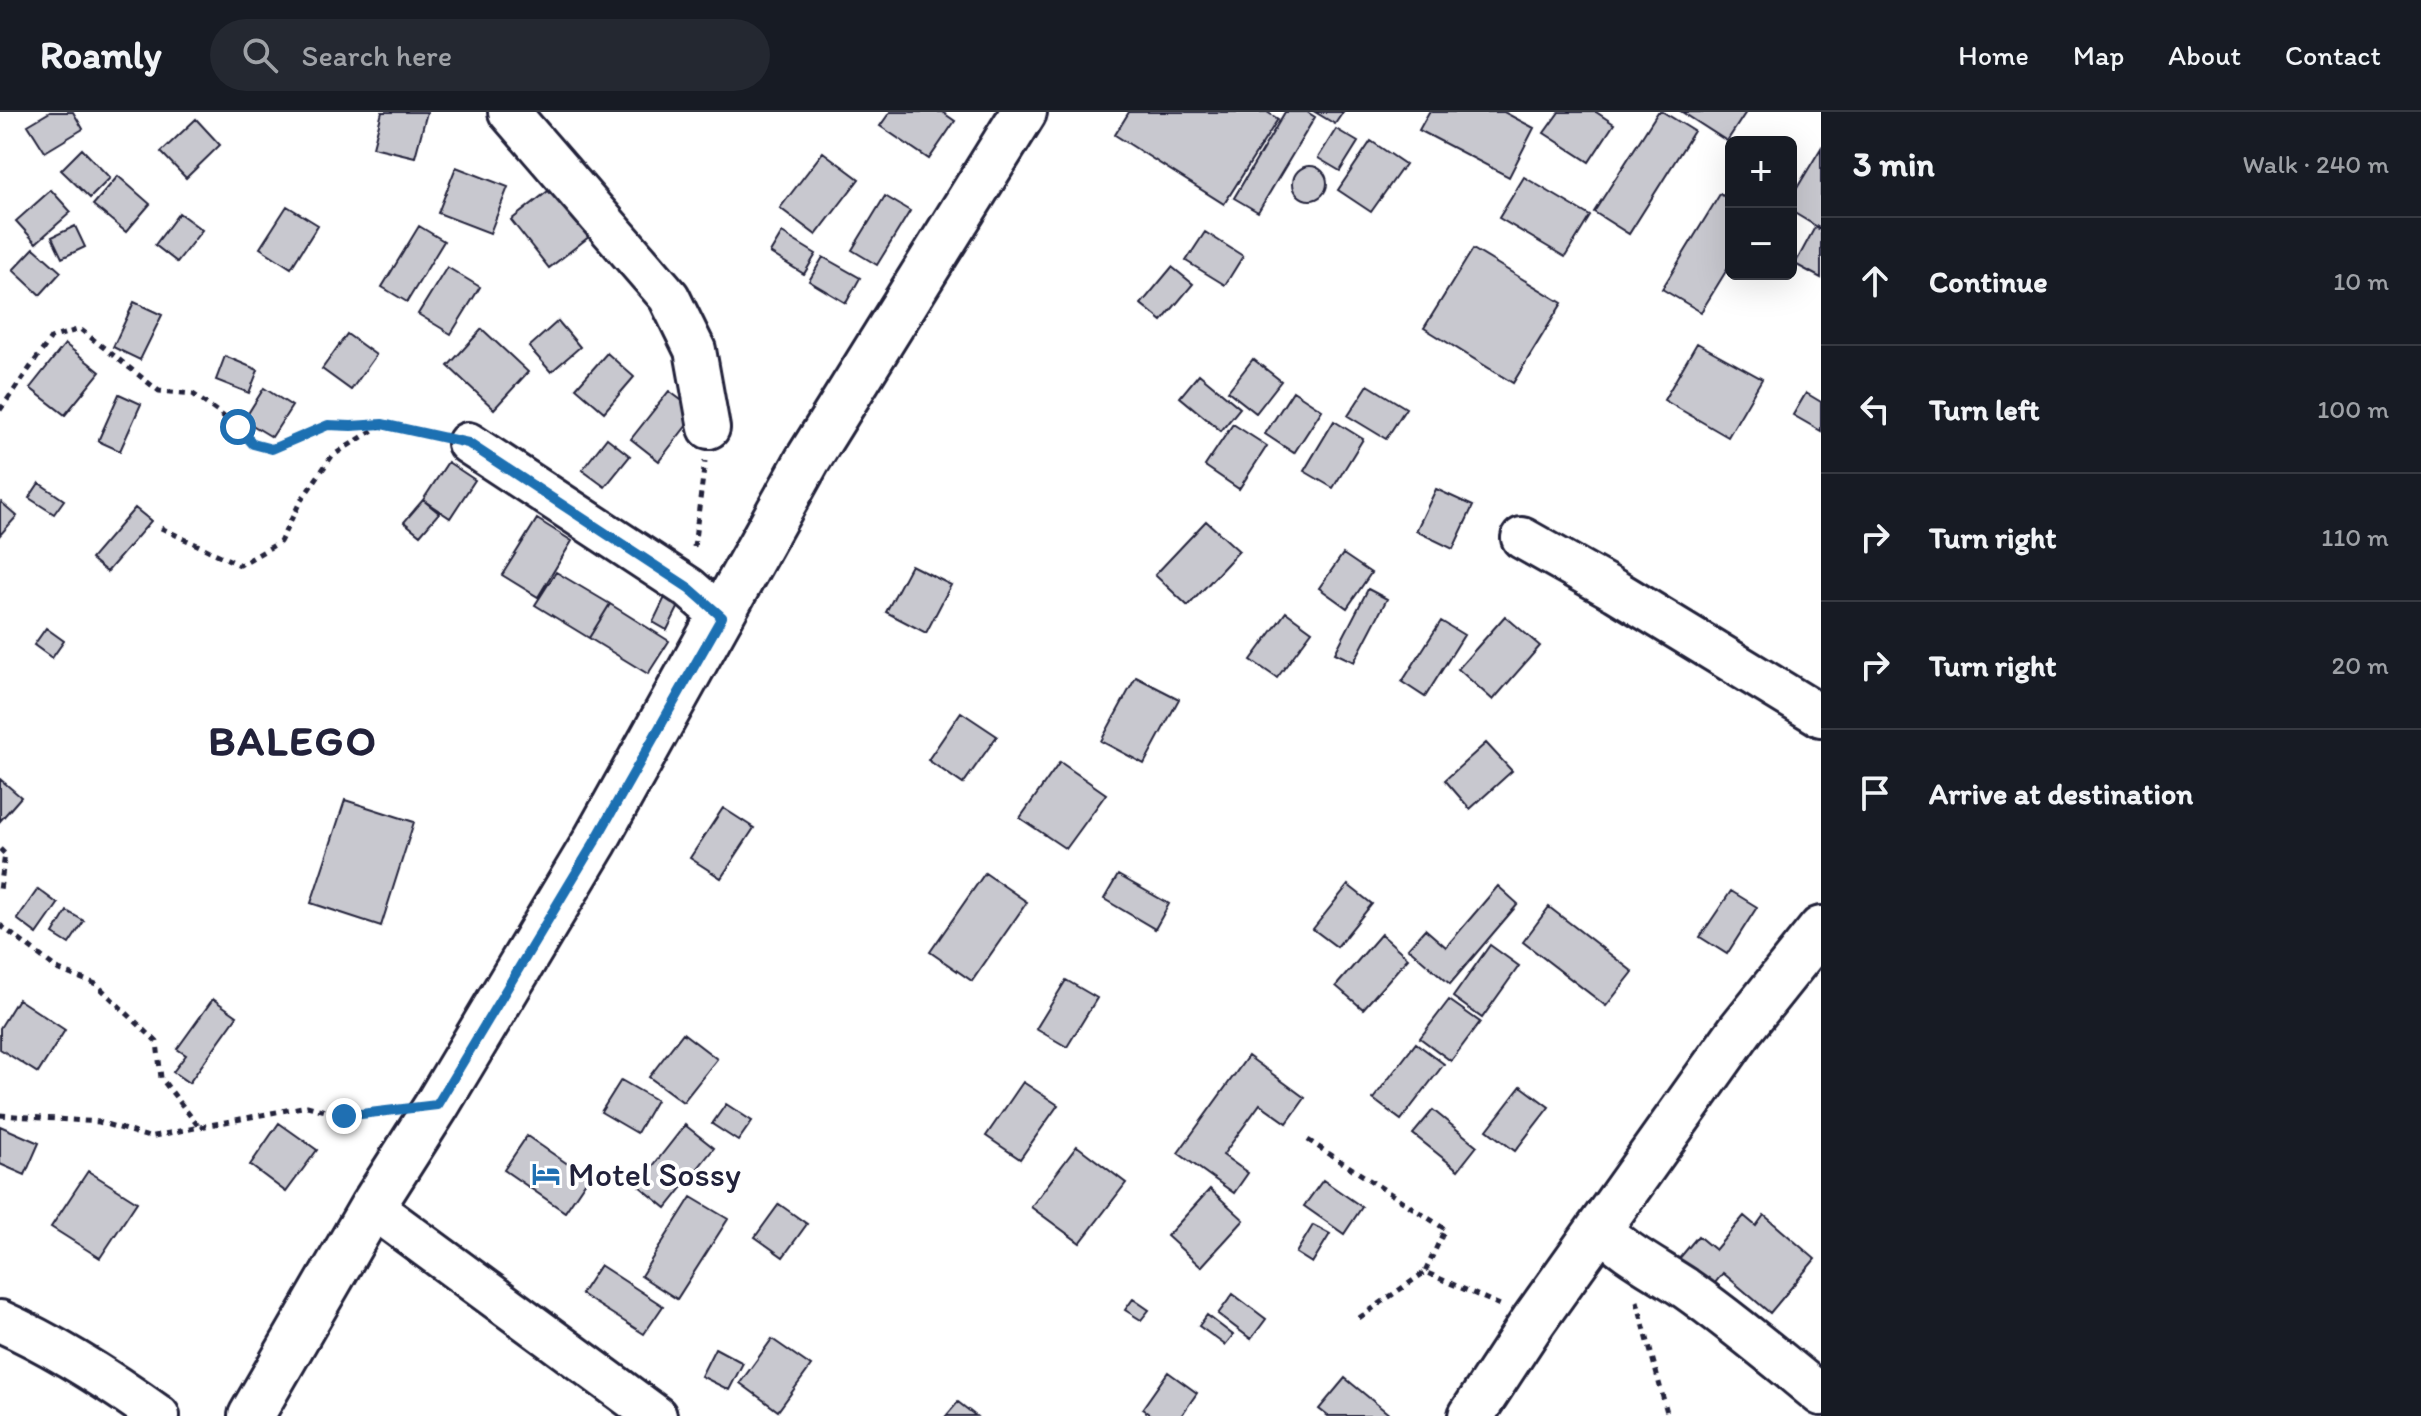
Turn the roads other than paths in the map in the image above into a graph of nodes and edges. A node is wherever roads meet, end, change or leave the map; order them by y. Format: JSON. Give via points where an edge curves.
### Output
{"nodes":[{"id":1,"x":509,"y":112,"type":"edge"},
{"id":2,"x":1024,"y":112,"type":"edge"},
{"id":3,"x":709,"y":428,"type":"road end"},
{"id":4,"x":468,"y":443,"type":"road end"},
{"id":5,"x":1522,"y":538,"type":"dead end"},
{"id":6,"x":722,"y":617,"type":"junction"},
{"id":7,"x":1821,"y":716,"type":"edge"},
{"id":8,"x":1821,"y":929,"type":"edge"},
{"id":9,"x":372,"y":1207,"type":"junction"},
{"id":10,"x":1607,"y":1236,"type":"junction"},
{"id":11,"x":0,"y":1321,"type":"edge"},
{"id":12,"x":1821,"y":1395,"type":"edge"},
{"id":13,"x":159,"y":1416,"type":"edge"},
{"id":14,"x":251,"y":1416,"type":"edge"},
{"id":15,"x":656,"y":1416,"type":"edge"},
{"id":16,"x":1471,"y":1416,"type":"edge"}],
"edges":[{"from":1,"to":3,"type":"street","via":[[669,297],[695,350]]},
{"from":2,"to":6,"type":"main road","via":[[807,461]]},
{"from":4,"to":6,"type":"street","via":[[689,588]]},
{"from":5,"to":7,"type":"street"},
{"from":6,"to":9,"type":"main road","via":[[594,843]]},
{"from":8,"to":10,"type":"main road","via":[[1741,1029]]},
{"from":9,"to":14,"type":"main road"},
{"from":9,"to":15,"type":"street"},
{"from":10,"to":12,"type":"street","via":[[1754,1340]]},
{"from":10,"to":16,"type":"main road","via":[[1534,1320]]},
{"from":11,"to":13,"type":"street","via":[[37,1337]]}]}
